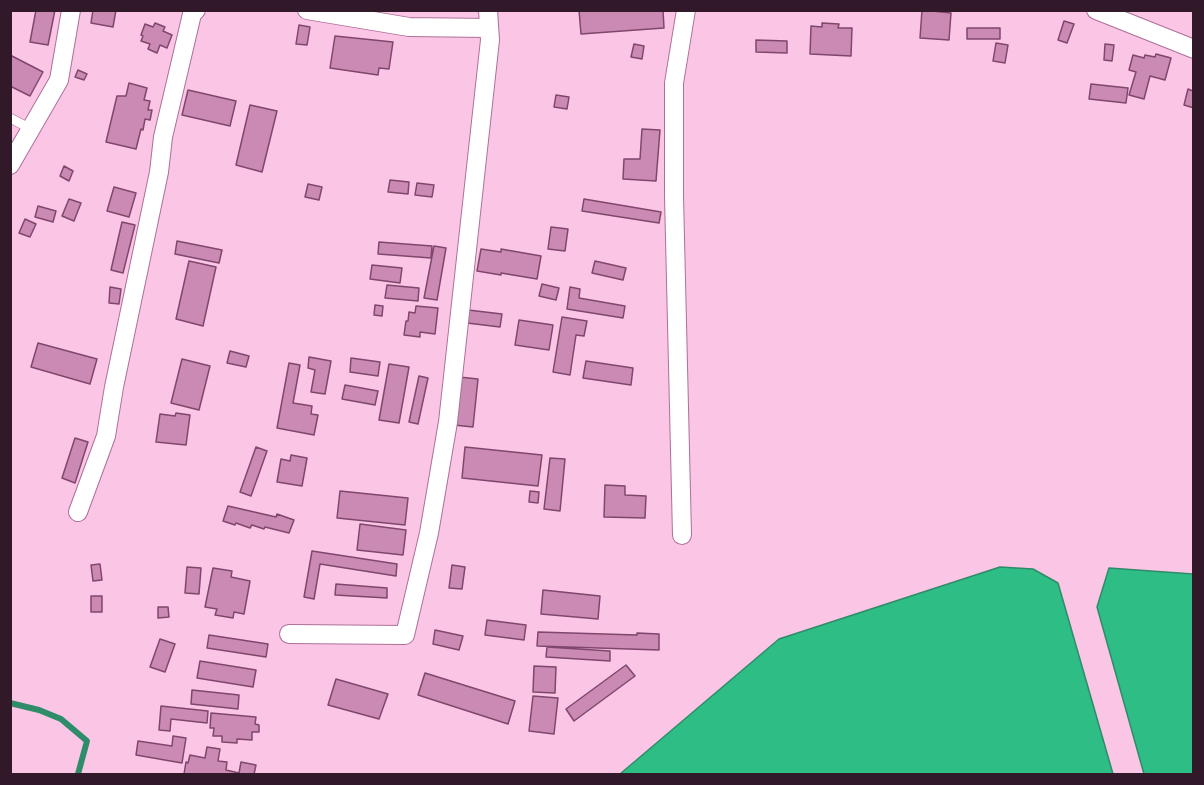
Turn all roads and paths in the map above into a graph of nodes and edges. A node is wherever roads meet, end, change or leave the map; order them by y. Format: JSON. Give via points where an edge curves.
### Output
{"nodes":[{"id":1,"x":71,"y":10,"type":"edge"},
{"id":2,"x":196,"y":10,"type":"edge"},
{"id":3,"x":307,"y":10,"type":"edge"},
{"id":4,"x":686,"y":10,"type":"edge"},
{"id":5,"x":1096,"y":10,"type":"edge"},
{"id":6,"x":489,"y":19,"type":"edge"},
{"id":7,"x":1194,"y":49,"type":"edge"},
{"id":8,"x":10,"y":118,"type":"edge"},
{"id":9,"x":31,"y":129,"type":"junction"},
{"id":10,"x":10,"y":165,"type":"edge"},
{"id":11,"x":78,"y":512,"type":"dead end"},
{"id":12,"x":682,"y":535,"type":"dead end"},
{"id":13,"x":289,"y":634,"type":"dead end"}],
"edges":[{"from":1,"to":9,"type":"street","via":[[58,80]]},
{"from":2,"to":11,"type":"street","via":[[163,136],[106,436]]},
{"from":3,"to":6,"type":"street","via":[[409,27]]},
{"from":4,"to":12,"type":"street","via":[[674,94]]},
{"from":5,"to":7,"type":"street"},
{"from":6,"to":13,"type":"street","via":[[490,40],[448,422],[429,532],[405,635]]},
{"from":8,"to":9,"type":"lane"},
{"from":9,"to":10,"type":"street"}]}
